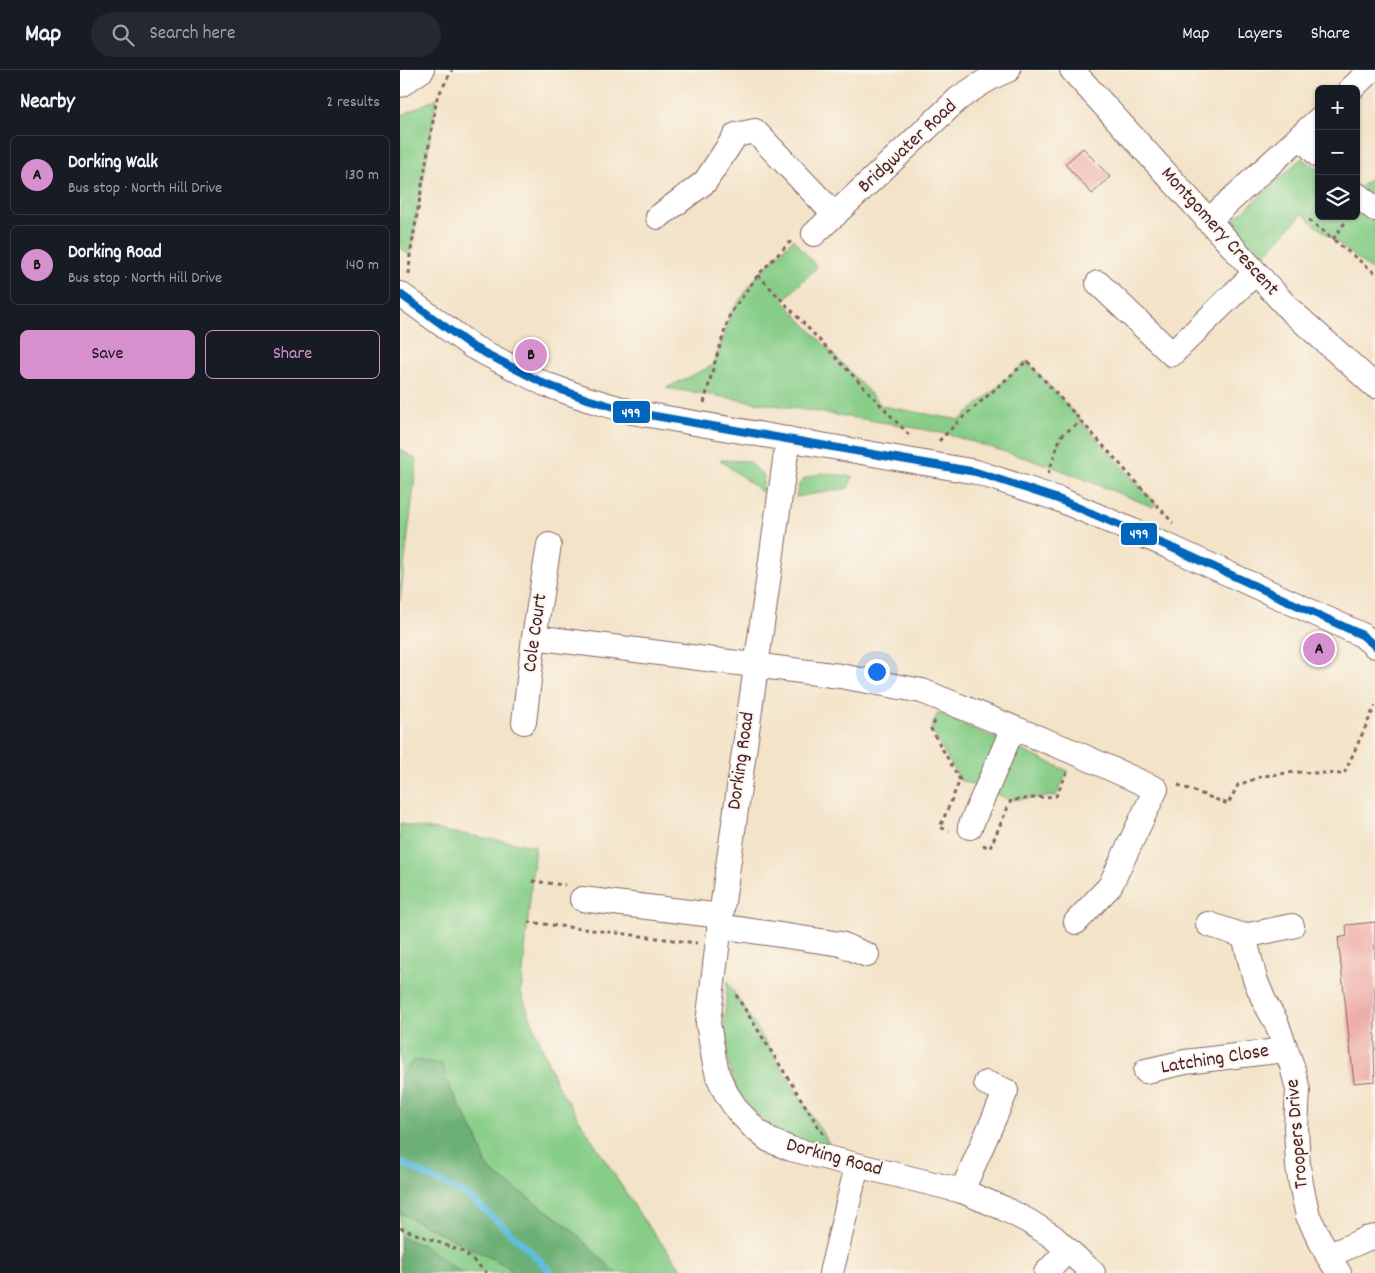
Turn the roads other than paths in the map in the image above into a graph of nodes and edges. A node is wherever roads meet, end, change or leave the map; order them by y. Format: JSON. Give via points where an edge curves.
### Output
{"nodes":[{"id":1,"x":422,"y":70,"type":"edge"},
{"id":2,"x":1008,"y":70,"type":"edge"},
{"id":3,"x":1072,"y":70,"type":"edge"},
{"id":4,"x":1371,"y":70,"type":"edge"},
{"id":5,"x":400,"y":75,"type":"edge"},
{"id":6,"x":400,"y":85,"type":"edge"},
{"id":7,"x":1355,"y":85,"type":"edge"},
{"id":8,"x":1315,"y":123,"type":"edge"},
{"id":9,"x":1300,"y":136,"type":"junction"},
{"id":10,"x":1315,"y":152,"type":"edge"},
{"id":11,"x":1360,"y":197,"type":"edge"},
{"id":12,"x":1375,"y":209,"type":"edge"},
{"id":13,"x":835,"y":215,"type":"junction"},
{"id":14,"x":658,"y":216,"type":"dead end"},
{"id":15,"x":1208,"y":222,"type":"junction"},
{"id":16,"x":804,"y":237,"type":"road end"},
{"id":17,"x":1255,"y":273,"type":"junction"},
{"id":18,"x":1098,"y":283,"type":"dead end"},
{"id":19,"x":404,"y":297,"type":"edge"},
{"id":20,"x":1375,"y":386,"type":"edge"},
{"id":21,"x":788,"y":439,"type":"junction"},
{"id":22,"x":549,"y":545,"type":"dead end"},
{"id":23,"x":534,"y":637,"type":"junction"},
{"id":24,"x":1375,"y":646,"type":"edge"},
{"id":25,"x":756,"y":666,"type":"junction"},
{"id":26,"x":524,"y":722,"type":"dead end"},
{"id":27,"x":1013,"y":728,"type":"junction"},
{"id":28,"x":970,"y":828,"type":"dead end"},
{"id":29,"x":582,"y":898,"type":"dead end"},
{"id":30,"x":1076,"y":922,"type":"dead end"},
{"id":31,"x":1208,"y":924,"type":"dead end"},
{"id":32,"x":1292,"y":926,"type":"dead end"},
{"id":33,"x":1244,"y":936,"type":"junction"},
{"id":34,"x":718,"y":938,"type":"junction"},
{"id":35,"x":867,"y":955,"type":"dead end"},
{"id":36,"x":1285,"y":1050,"type":"junction"},
{"id":37,"x":1146,"y":1071,"type":"dead end"},
{"id":38,"x":986,"y":1083,"type":"dead end"},
{"id":39,"x":848,"y":1164,"type":"junction"},
{"id":40,"x":962,"y":1191,"type":"junction"},
{"id":41,"x":1375,"y":1237,"type":"edge"},
{"id":42,"x":1068,"y":1250,"type":"junction"},
{"id":43,"x":1333,"y":1265,"type":"edge"},
{"id":44,"x":831,"y":1273,"type":"edge"},
{"id":45,"x":1046,"y":1273,"type":"edge"},
{"id":46,"x":1093,"y":1273,"type":"edge"}],
"edges":[{"from":1,"to":5,"type":"street"},
{"from":1,"to":6,"type":"street"},
{"from":2,"to":13,"type":"street","name":"Bridgwater Road","via":[[958,99]]},
{"from":3,"to":15,"type":"street","name":"Montgomery Crescent"},
{"from":4,"to":7,"type":"street"},
{"from":8,"to":9,"type":"street"},
{"from":9,"to":10,"type":"street"},
{"from":9,"to":15,"type":"street"},
{"from":11,"to":12,"type":"street"},
{"from":13,"to":14,"type":"street","via":[[755,131],[736,135],[705,182]]},
{"from":13,"to":16,"type":"street","name":"Bridgwater Road"},
{"from":15,"to":17,"type":"street","name":"Montgomery Crescent"},
{"from":17,"to":18,"type":"street","via":[[1172,354]]},
{"from":17,"to":20,"type":"street","name":"Montgomery Crescent","via":[[1288,309]]},
{"from":19,"to":21,"type":"street","via":[[473,347],[546,384],[632,412]]},
{"from":21,"to":24,"type":"street","via":[[925,458],[1042,493],[1168,546],[1362,635]]},
{"from":21,"to":25,"type":"street","name":"Dorking Road"},
{"from":22,"to":23,"type":"street","name":"Cole Court"},
{"from":23,"to":25,"type":"street"},
{"from":23,"to":26,"type":"street","name":"Cole Court"},
{"from":25,"to":27,"type":"street","via":[[840,676],[922,691]]},
{"from":25,"to":34,"type":"street","name":"Dorking Road"},
{"from":27,"to":28,"type":"street"},
{"from":27,"to":30,"type":"street","via":[[1156,789],[1110,886]]},
{"from":29,"to":34,"type":"street"},
{"from":31,"to":33,"type":"street"},
{"from":32,"to":33,"type":"street"},
{"from":33,"to":36,"type":"street","name":"Troopers Drive","via":[[1255,979],[1276,1022]]},
{"from":34,"to":35,"type":"street","via":[[842,944]]},
{"from":34,"to":39,"type":"street","name":"Dorking Road","via":[[708,1023],[718,1076],[726,1093],[737,1110],[769,1140],[791,1150]]},
{"from":36,"to":37,"type":"street","name":"Latching Close","via":[[1185,1062]]},
{"from":36,"to":43,"type":"street","name":"Troopers Drive","via":[[1298,1090],[1298,1167],[1308,1216]]},
{"from":38,"to":40,"type":"street","via":[[1006,1091]]},
{"from":39,"to":40,"type":"street","name":"Dorking Road"},
{"from":39,"to":44,"type":"street"},
{"from":40,"to":42,"type":"street","name":"Dorking Road","via":[[1028,1221]]},
{"from":41,"to":43,"type":"street","via":[[1366,1239]]},
{"from":42,"to":45,"type":"street"},
{"from":42,"to":46,"type":"street","name":"Dorking Road"}]}
